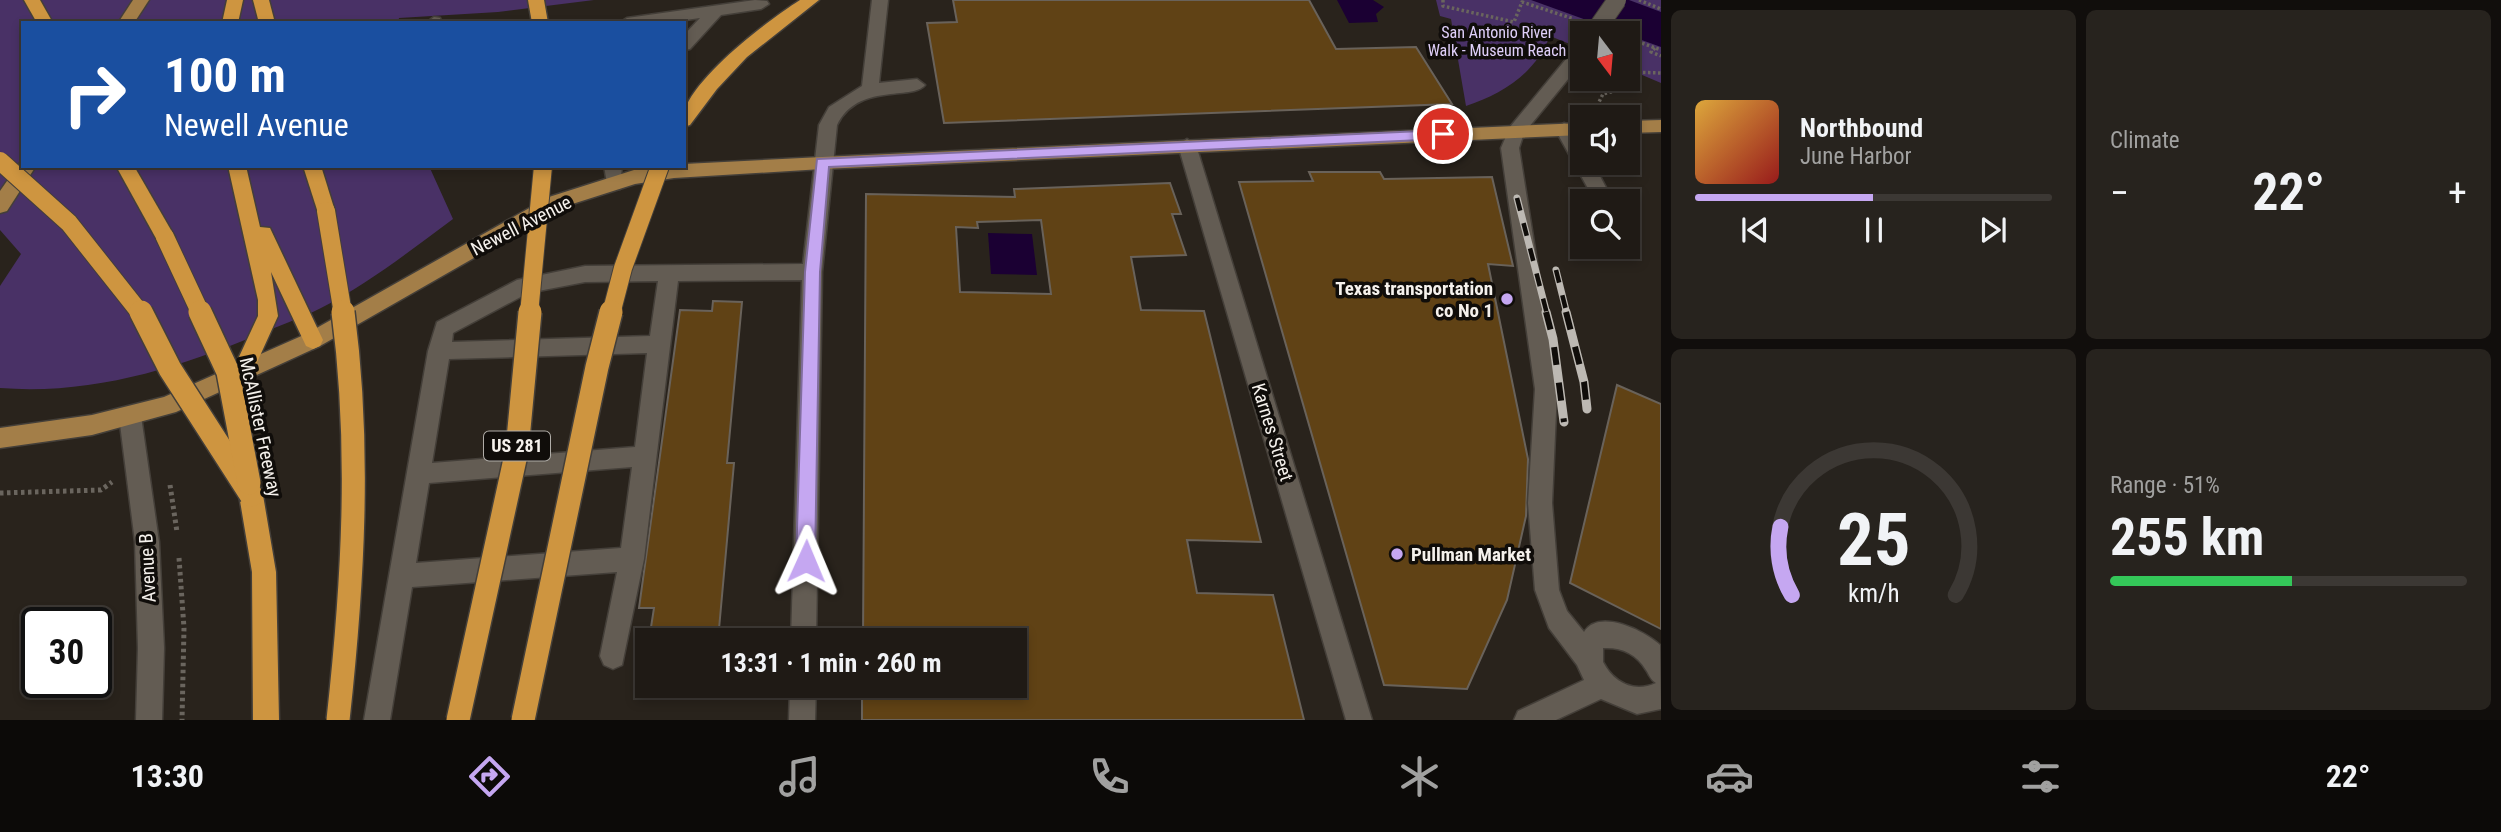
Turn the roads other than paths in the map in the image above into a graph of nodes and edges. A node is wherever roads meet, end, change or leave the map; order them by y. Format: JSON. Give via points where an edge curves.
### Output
{"nodes":[{"id":1,"x":32,"y":0,"type":"edge"},
{"id":2,"x":141,"y":0,"type":"edge"},
{"id":3,"x":235,"y":0,"type":"edge"},
{"id":4,"x":261,"y":0,"type":"edge"},
{"id":5,"x":811,"y":0,"type":"edge"},
{"id":6,"x":880,"y":0,"type":"edge"},
{"id":7,"x":1616,"y":0,"type":"edge"},
{"id":8,"x":761,"y":4,"type":"dead end"},
{"id":9,"x":717,"y":9,"type":"junction"},
{"id":10,"x":44,"y":21,"type":"edge"},
{"id":11,"x":126,"y":21,"type":"edge"},
{"id":12,"x":230,"y":21,"type":"edge"},
{"id":13,"x":266,"y":21,"type":"edge"},
{"id":14,"x":639,"y":21,"type":"edge"},
{"id":15,"x":1602,"y":21,"type":"edge"},
{"id":16,"x":686,"y":43,"type":"edge"},
{"id":17,"x":1570,"y":65,"type":"edge"},
{"id":18,"x":917,"y":85,"type":"dead end"},
{"id":19,"x":870,"y":89,"type":"junction"},
{"id":20,"x":686,"y":118,"type":"edge"},
{"id":21,"x":1661,"y":126,"type":"edge"},
{"id":22,"x":1640,"y":127,"type":"edge"},
{"id":23,"x":1570,"y":129,"type":"edge"},
{"id":24,"x":1516,"y":131,"type":"junction"},
{"id":25,"x":1187,"y":145,"type":"junction"},
{"id":26,"x":0,"y":161,"type":"edge"},
{"id":27,"x":822,"y":163,"type":"junction"},
{"id":28,"x":26,"y":168,"type":"edge"},
{"id":29,"x":126,"y":168,"type":"edge"},
{"id":30,"x":238,"y":168,"type":"edge"},
{"id":31,"x":313,"y":168,"type":"edge"},
{"id":32,"x":542,"y":168,"type":"edge"},
{"id":33,"x":659,"y":168,"type":"edge"},
{"id":34,"x":614,"y":175,"type":"edge"},
{"id":35,"x":243,"y":189,"type":"junction"},
{"id":36,"x":0,"y":206,"type":"edge"},
{"id":37,"x":812,"y":272,"type":"junction"},
{"id":38,"x":669,"y":274,"type":"junction"},
{"id":39,"x":313,"y":340,"type":"junction"},
{"id":40,"x":659,"y":344,"type":"junction"},
{"id":41,"x":438,"y":352,"type":"junction"},
{"id":42,"x":242,"y":374,"type":"junction"},
{"id":43,"x":130,"y":416,"type":"junction"},
{"id":44,"x":0,"y":438,"type":"edge"},
{"id":45,"x":646,"y":456,"type":"junction"},
{"id":46,"x":417,"y":474,"type":"junction"},
{"id":47,"x":251,"y":495,"type":"junction"},
{"id":48,"x":632,"y":559,"type":"junction"},
{"id":49,"x":400,"y":576,"type":"junction"},
{"id":50,"x":804,"y":628,"type":"edge"},
{"id":51,"x":614,"y":656,"type":"dead end"},
{"id":52,"x":1588,"y":658,"type":"junction"},
{"id":53,"x":1661,"y":672,"type":"edge"},
{"id":54,"x":1602,"y":685,"type":"junction"},
{"id":55,"x":1661,"y":694,"type":"edge"},
{"id":56,"x":803,"y":698,"type":"edge"},
{"id":57,"x":149,"y":720,"type":"edge"},
{"id":58,"x":266,"y":720,"type":"edge"},
{"id":59,"x":338,"y":720,"type":"edge"},
{"id":60,"x":377,"y":720,"type":"edge"},
{"id":61,"x":458,"y":720,"type":"edge"},
{"id":62,"x":523,"y":720,"type":"edge"},
{"id":63,"x":802,"y":720,"type":"edge"},
{"id":64,"x":1359,"y":720,"type":"edge"},
{"id":65,"x":1527,"y":720,"type":"edge"}],
"edges":[{"from":1,"to":10,"type":"highway"},
{"from":2,"to":11,"type":"main road"},
{"from":3,"to":12,"type":"highway"},
{"from":4,"to":13,"type":"highway"},
{"from":5,"to":20,"type":"highway","via":[[744,51]]},
{"from":6,"to":19,"type":"street"},
{"from":7,"to":15,"type":"street","bridge":true},
{"from":8,"to":9,"type":"street"},
{"from":9,"to":14,"type":"street"},
{"from":9,"to":16,"type":"street"},
{"from":17,"to":24,"type":"street"},
{"from":18,"to":19,"type":"street"},
{"from":19,"to":27,"type":"street","via":[[835,111]]},
{"from":21,"to":22,"type":"main road"},
{"from":23,"to":24,"type":"main road","name":"Newell Avenue"},
{"from":24,"to":25,"type":"main road","name":"Newell Avenue"},
{"from":24,"to":52,"type":"street","via":[[1510,148],[1546,389],[1540,503],[1545,576],[1558,619]]},
{"from":25,"to":27,"type":"main road","name":"Newell Avenue"},
{"from":25,"to":64,"type":"street","name":"Karnes Street"},
{"from":26,"to":47,"type":"highway","bridge":true,"via":[[69,223],[138,307],[170,369]]},
{"from":27,"to":34,"type":"main road","name":"Newell Avenue"},
{"from":27,"to":37,"type":"street"},
{"from":28,"to":36,"type":"main road"},
{"from":29,"to":47,"type":"highway","name":"McAllister Freeway","bridge":true,"via":[[165,237],[228,372]]},
{"from":30,"to":35,"type":"highway"},
{"from":31,"to":59,"type":"highway","bridge":true,"via":[[341,281],[356,482],[351,621]]},
{"from":32,"to":61,"type":"highway","number":"US 281","bridge":true,"via":[[517,450]]},
{"from":33,"to":62,"type":"highway","bridge":true,"via":[[623,268],[597,367]]},
{"from":34,"to":39,"type":"main road","name":"Newell Avenue","via":[[556,202]]},
{"from":35,"to":39,"type":"highway"},
{"from":35,"to":42,"type":"highway","via":[[264,277],[268,316]]},
{"from":37,"to":38,"type":"street"},
{"from":37,"to":50,"type":"street"},
{"from":38,"to":40,"type":"street"},
{"from":38,"to":41,"type":"street","via":[[586,274],[524,286],[444,328]]},
{"from":39,"to":42,"type":"main road","name":"Newell Avenue"},
{"from":40,"to":41,"type":"street"},
{"from":40,"to":45,"type":"street"},
{"from":41,"to":46,"type":"street"},
{"from":42,"to":43,"type":"main road","name":"Newell Avenue"},
{"from":43,"to":44,"type":"main road","name":"Newell Avenue"},
{"from":43,"to":57,"type":"street","name":"Avenue B","via":[[147,542]]},
{"from":45,"to":46,"type":"street"},
{"from":45,"to":48,"type":"street"},
{"from":46,"to":49,"type":"street"},
{"from":47,"to":58,"type":"highway","name":"McAllister Freeway","via":[[264,572]]},
{"from":48,"to":49,"type":"street"},
{"from":48,"to":51,"type":"street"},
{"from":49,"to":60,"type":"street"},
{"from":52,"to":53,"type":"street","via":[[1595,637],[1621,636],[1649,653]]},
{"from":52,"to":54,"type":"street"},
{"from":54,"to":55,"type":"street","via":[[1630,703],[1645,705]]},
{"from":54,"to":65,"type":"street"},
{"from":56,"to":63,"type":"street"}]}
